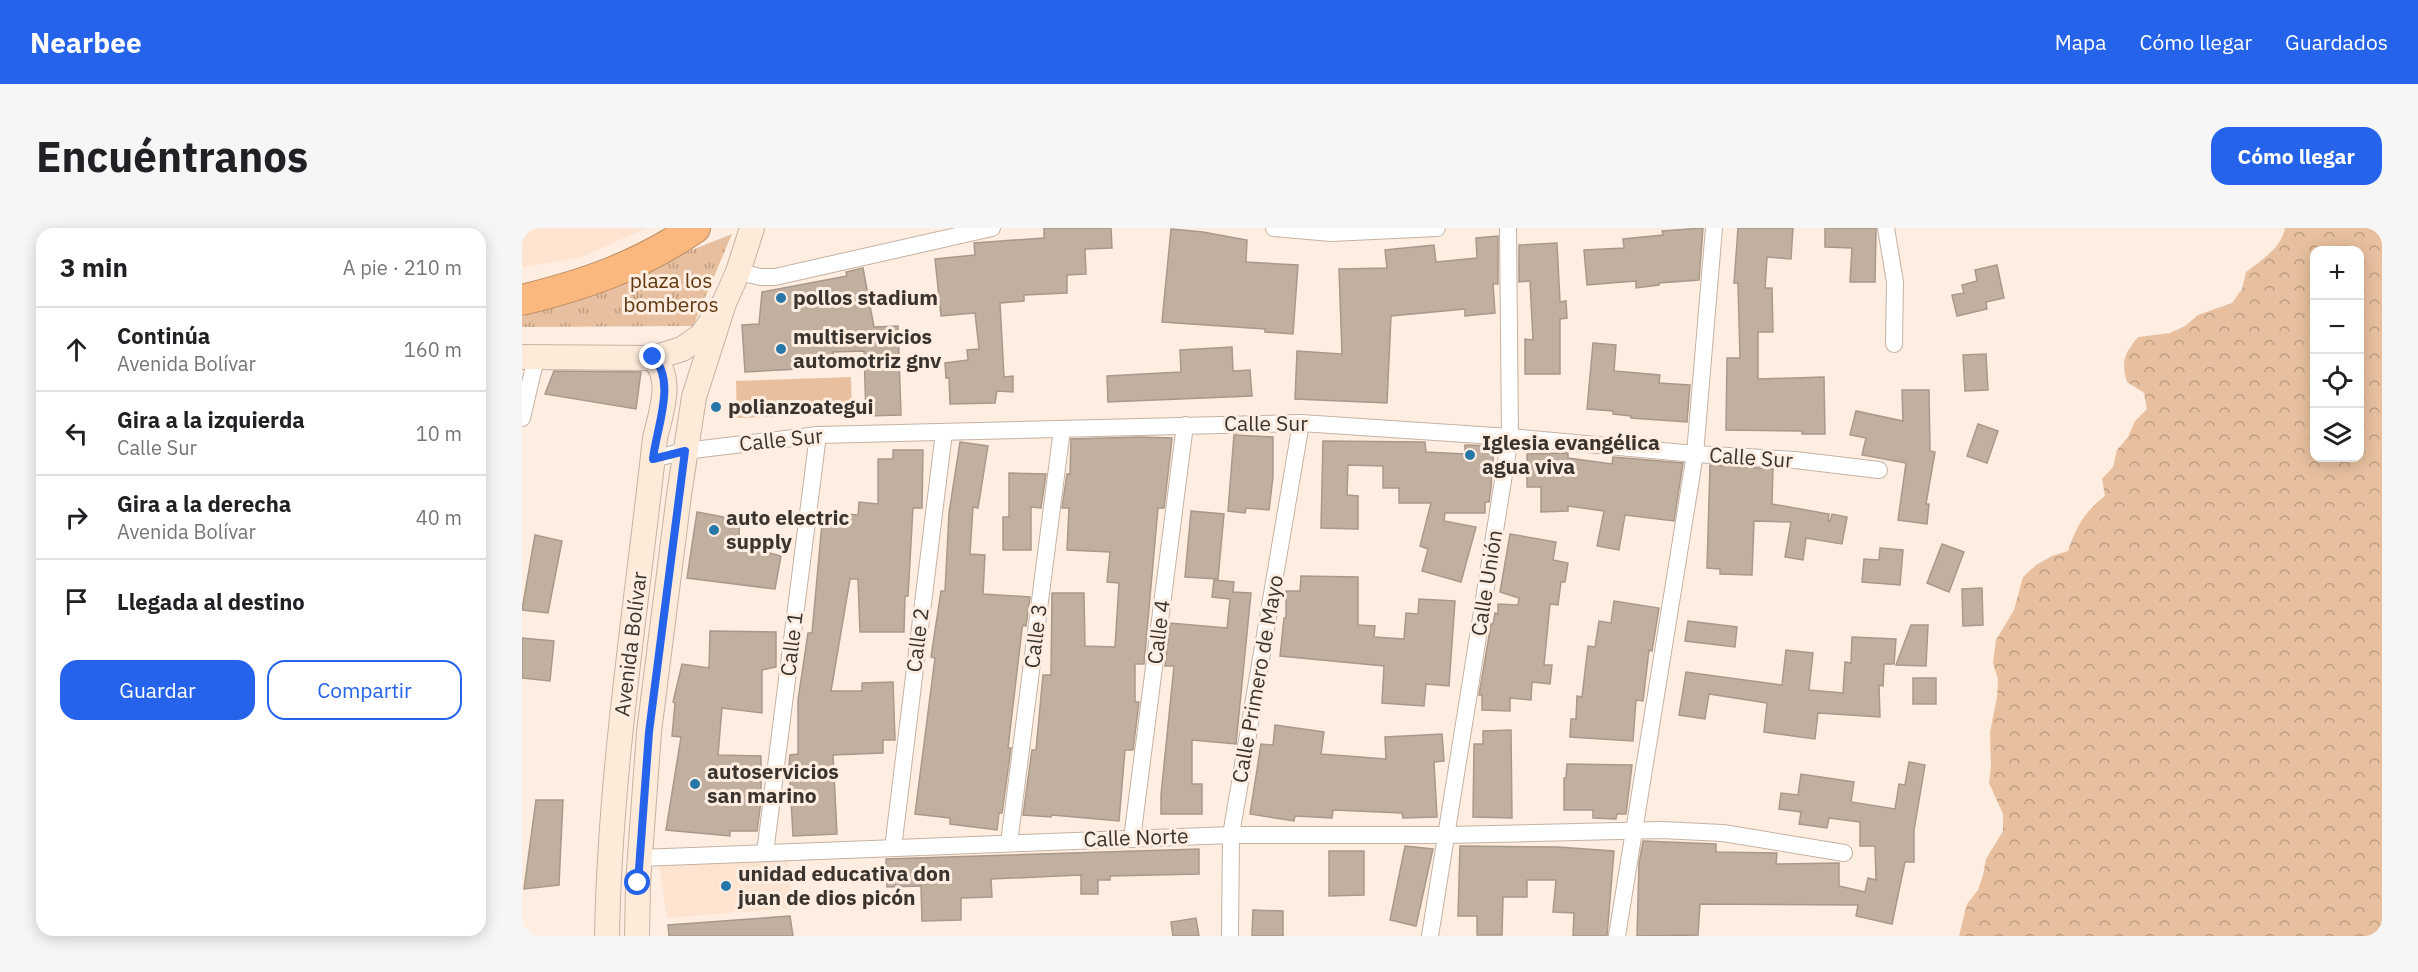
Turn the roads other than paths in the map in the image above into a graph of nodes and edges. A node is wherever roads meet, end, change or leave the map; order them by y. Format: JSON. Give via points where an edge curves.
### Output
{"nodes":[{"id":1,"x":695,"y":228,"type":"edge"},
{"id":2,"x":752,"y":228,"type":"edge"},
{"id":3,"x":992,"y":228,"type":"edge"},
{"id":4,"x":1274,"y":228,"type":"edge"},
{"id":5,"x":1437,"y":228,"type":"edge"},
{"id":6,"x":1508,"y":228,"type":"edge"},
{"id":7,"x":1714,"y":228,"type":"edge"},
{"id":8,"x":1886,"y":228,"type":"edge"},
{"id":9,"x":738,"y":272,"type":"junction"},
{"id":10,"x":522,"y":300,"type":"edge"},
{"id":11,"x":724,"y":303,"type":"junction"},
{"id":12,"x":1894,"y":344,"type":"dead end"},
{"id":13,"x":529,"y":357,"type":"edge"},
{"id":14,"x":653,"y":357,"type":"junction"},
{"id":15,"x":522,"y":418,"type":"edge"},
{"id":16,"x":1301,"y":423,"type":"junction"},
{"id":17,"x":1185,"y":425,"type":"junction"},
{"id":18,"x":1062,"y":429,"type":"junction"},
{"id":19,"x":944,"y":432,"type":"junction"},
{"id":20,"x":818,"y":435,"type":"junction"},
{"id":21,"x":1510,"y":437,"type":"junction"},
{"id":22,"x":685,"y":451,"type":"junction"},
{"id":23,"x":1695,"y":454,"type":"junction"},
{"id":24,"x":653,"y":459,"type":"junction"},
{"id":25,"x":1879,"y":471,"type":"dead end"},
{"id":26,"x":1633,"y":832,"type":"junction"},
{"id":27,"x":1231,"y":835,"type":"junction"},
{"id":28,"x":1447,"y":835,"type":"junction"},
{"id":29,"x":1132,"y":839,"type":"junction"},
{"id":30,"x":1009,"y":843,"type":"junction"},
{"id":31,"x":893,"y":848,"type":"junction"},
{"id":32,"x":765,"y":853,"type":"junction"},
{"id":33,"x":1844,"y":853,"type":"dead end"},
{"id":34,"x":639,"y":858,"type":"junction"},
{"id":35,"x":607,"y":936,"type":"edge"},
{"id":36,"x":637,"y":936,"type":"edge"},
{"id":37,"x":1230,"y":936,"type":"edge"},
{"id":38,"x":1430,"y":936,"type":"edge"},
{"id":39,"x":1617,"y":936,"type":"edge"}],
"edges":[{"from":1,"to":10,"type":"highway","via":[[631,266],[590,282]]},
{"from":2,"to":9,"type":"street"},
{"from":3,"to":9,"type":"street","via":[[775,277]]},
{"from":4,"to":5,"type":"street","via":[[1331,233]]},
{"from":6,"to":21,"type":"street","name":"Calle Unión"},
{"from":7,"to":23,"type":"street"},
{"from":8,"to":12,"type":"street","via":[[1895,282]]},
{"from":9,"to":11,"type":"street"},
{"from":11,"to":14,"type":"street","via":[[701,336],[682,349]]},
{"from":11,"to":22,"type":"street","name":"Avenida Bolívar","via":[[694,398]]},
{"from":13,"to":14,"type":"street"},
{"from":13,"to":15,"type":"street"},
{"from":14,"to":24,"type":"street","name":"Avenida Bolívar","via":[[663,371],[664,398]]},
{"from":16,"to":17,"type":"street","name":"Calle Sur"},
{"from":16,"to":21,"type":"street","name":"Calle Sur"},
{"from":16,"to":27,"type":"street","name":"Calle Primero de Mayo"},
{"from":17,"to":18,"type":"street","name":"Calle Sur"},
{"from":17,"to":29,"type":"street","name":"Calle 4"},
{"from":18,"to":19,"type":"street","name":"Calle Sur"},
{"from":18,"to":30,"type":"street","name":"Calle 3"},
{"from":19,"to":20,"type":"street","name":"Calle Sur"},
{"from":19,"to":31,"type":"street","name":"Calle 2"},
{"from":20,"to":22,"type":"street","name":"Calle Sur"},
{"from":20,"to":32,"type":"street","name":"Calle 1"},
{"from":21,"to":23,"type":"street","name":"Calle Sur"},
{"from":21,"to":28,"type":"street","name":"Calle Unión"},
{"from":22,"to":24,"type":"street","name":"Calle Sur"},
{"from":22,"to":34,"type":"street","name":"Avenida Bolívar","via":[[649,732]]},
{"from":23,"to":25,"type":"street","name":"Calle Sur","via":[[1795,460]]},
{"from":23,"to":26,"type":"street"},
{"from":24,"to":35,"type":"street","name":"Avenida Bolívar","via":[[620,732]]},
{"from":26,"to":28,"type":"street","name":"Calle Norte"},
{"from":26,"to":33,"type":"street","name":"Calle Norte","via":[[1723,833]]},
{"from":26,"to":39,"type":"street"},
{"from":27,"to":28,"type":"street","name":"Calle Norte"},
{"from":27,"to":29,"type":"street","name":"Calle Norte"},
{"from":27,"to":37,"type":"street","name":"Calle Primero de Mayo"},
{"from":28,"to":38,"type":"street","name":"Calle Unión"},
{"from":29,"to":30,"type":"street","name":"Calle Norte"},
{"from":30,"to":31,"type":"street","name":"Calle Norte"},
{"from":31,"to":32,"type":"street","name":"Calle Norte"},
{"from":32,"to":34,"type":"street","name":"Calle Norte"},
{"from":34,"to":36,"type":"street","name":"Avenida Bolívar"}]}
